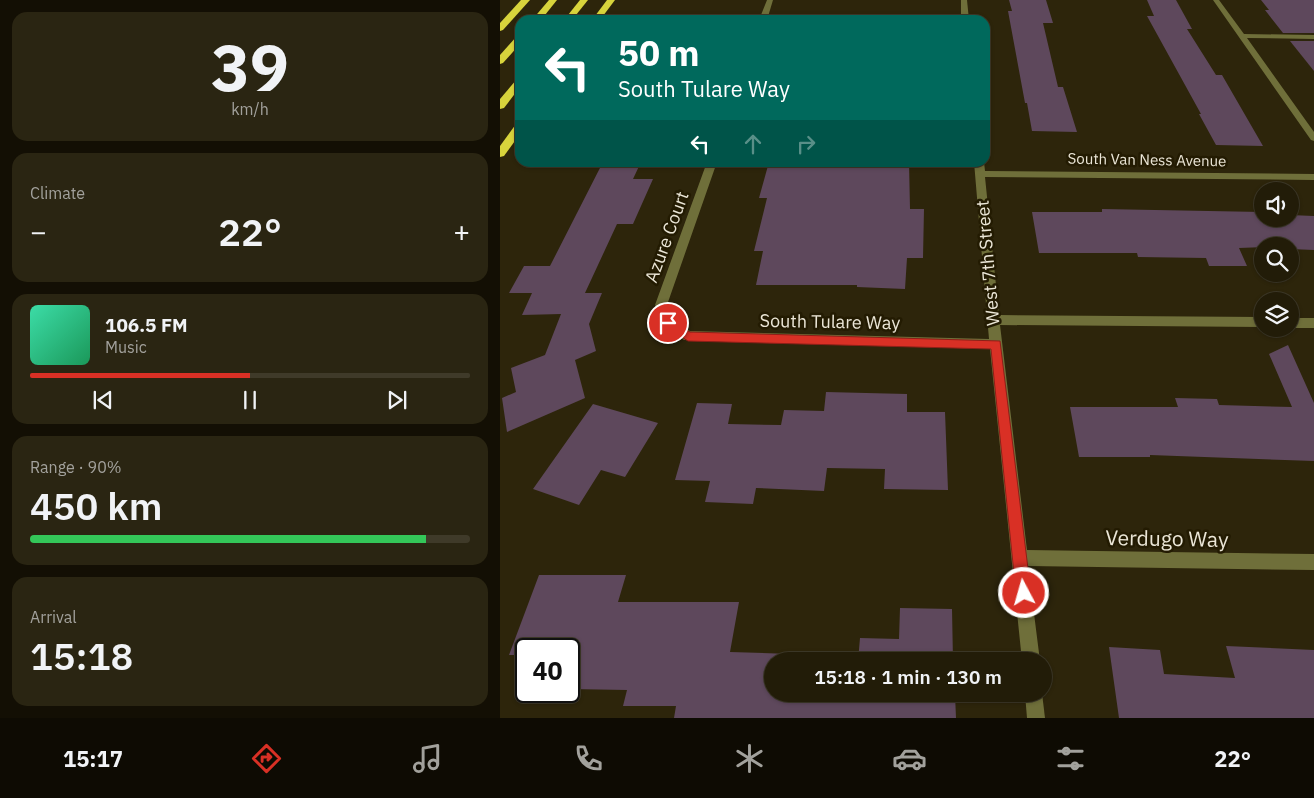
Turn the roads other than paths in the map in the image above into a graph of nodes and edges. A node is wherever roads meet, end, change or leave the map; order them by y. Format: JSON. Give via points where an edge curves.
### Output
{"nodes":[{"id":1,"x":526,"y":0,"type":"edge"},
{"id":2,"x":553,"y":0,"type":"edge"},
{"id":3,"x":584,"y":0,"type":"edge"},
{"id":4,"x":611,"y":0,"type":"edge"},
{"id":5,"x":770,"y":0,"type":"edge"},
{"id":6,"x":964,"y":0,"type":"edge"},
{"id":7,"x":1216,"y":0,"type":"edge"},
{"id":8,"x":540,"y":15,"type":"edge"},
{"id":9,"x":572,"y":15,"type":"edge"},
{"id":10,"x":600,"y":15,"type":"edge"},
{"id":11,"x":765,"y":15,"type":"edge"},
{"id":12,"x":965,"y":15,"type":"edge"},
{"id":13,"x":500,"y":28,"type":"edge"},
{"id":14,"x":1242,"y":36,"type":"junction"},
{"id":15,"x":1314,"y":37,"type":"edge"},
{"id":16,"x":515,"y":44,"type":"edge"},
{"id":17,"x":500,"y":61,"type":"edge"},
{"id":18,"x":515,"y":87,"type":"edge"},
{"id":19,"x":500,"y":106,"type":"edge"},
{"id":20,"x":515,"y":133,"type":"edge"},
{"id":21,"x":1314,"y":138,"type":"edge"},
{"id":22,"x":500,"y":154,"type":"edge"},
{"id":23,"x":710,"y":167,"type":"edge"},
{"id":24,"x":979,"y":168,"type":"edge"},
{"id":25,"x":1314,"y":177,"type":"edge"},
{"id":26,"x":993,"y":320,"type":"junction"},
{"id":27,"x":1254,"y":322,"type":"edge"},
{"id":28,"x":668,"y":323,"type":"joint"},
{"id":29,"x":1299,"y":323,"type":"edge"},
{"id":30,"x":1314,"y":323,"type":"edge"},
{"id":31,"x":996,"y":344,"type":"junction"},
{"id":32,"x":1020,"y":558,"type":"junction"},
{"id":33,"x":1314,"y":562,"type":"edge"},
{"id":34,"x":1030,"y":652,"type":"edge"},
{"id":35,"x":1035,"y":702,"type":"edge"},
{"id":36,"x":1036,"y":718,"type":"edge"}],
"edges":[{"from":1,"to":13,"type":"highway"},
{"from":2,"to":8,"type":"highway"},
{"from":3,"to":9,"type":"highway"},
{"from":4,"to":10,"type":"highway"},
{"from":5,"to":11,"type":"street"},
{"from":6,"to":12,"type":"street"},
{"from":7,"to":14,"type":"street"},
{"from":14,"to":15,"type":"street"},
{"from":14,"to":21,"type":"street"},
{"from":16,"to":17,"type":"highway"},
{"from":18,"to":19,"type":"highway"},
{"from":20,"to":22,"type":"highway"},
{"from":23,"to":28,"type":"street","name":"Azure Court","via":[[661,305]]},
{"from":24,"to":25,"type":"street","name":"South Van Ness Avenue"},
{"from":24,"to":26,"type":"street","name":"West 7th Street"},
{"from":26,"to":27,"type":"street"},
{"from":26,"to":31,"type":"street","name":"West 7th Street"},
{"from":28,"to":31,"type":"street","name":"South Tulare Way","via":[[688,336]]},
{"from":29,"to":30,"type":"street"},
{"from":31,"to":32,"type":"street","name":"West 7th Street"},
{"from":32,"to":33,"type":"street","name":"Verdugo Way"},
{"from":32,"to":34,"type":"street","name":"West 7th Street"},
{"from":35,"to":36,"type":"street"}]}
